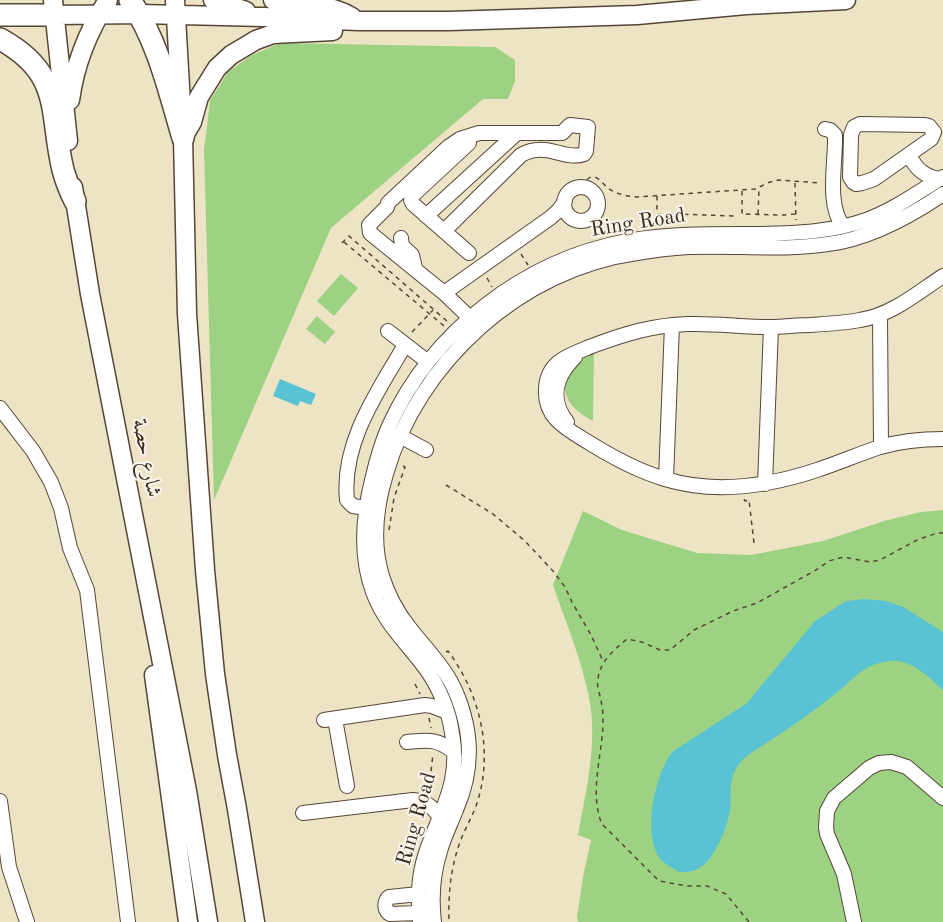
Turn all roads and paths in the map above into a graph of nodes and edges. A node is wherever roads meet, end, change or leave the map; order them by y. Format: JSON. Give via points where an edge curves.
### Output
{"nodes":[{"id":1,"x":213,"y":0,"type":"edge"},
{"id":2,"x":273,"y":0,"type":"edge"},
{"id":3,"x":846,"y":0,"type":"edge"},
{"id":4,"x":54,"y":7,"type":"edge"},
{"id":5,"x":103,"y":7,"type":"edge"},
{"id":6,"x":135,"y":7,"type":"edge"},
{"id":7,"x":176,"y":8,"type":"edge"},
{"id":8,"x":0,"y":15,"type":"edge"},
{"id":9,"x":264,"y":17,"type":"junction"},
{"id":10,"x":359,"y":21,"type":"junction"},
{"id":11,"x":0,"y":39,"type":"edge"},
{"id":12,"x":938,"y":127,"type":"edge"},
{"id":13,"x":66,"y":129,"type":"junction"},
{"id":14,"x":825,"y":129,"type":"dead end"},
{"id":15,"x":542,"y":132,"type":"junction"},
{"id":16,"x":516,"y":133,"type":"junction"},
{"id":17,"x":183,"y":138,"type":"junction"},
{"id":18,"x":466,"y":140,"type":"junction"},
{"id":19,"x":543,"y":149,"type":"junction"},
{"id":20,"x":487,"y":160,"type":"junction"},
{"id":21,"x":912,"y":161,"type":"junction"},
{"id":22,"x":941,"y":178,"type":"edge"},
{"id":23,"x":795,"y":181,"type":"junction"},
{"id":24,"x":834,"y":183,"type":"junction"},
{"id":25,"x":582,"y":187,"type":"junction"},
{"id":26,"x":759,"y":187,"type":"junction"},
{"id":27,"x":742,"y":190,"type":"junction"},
{"id":28,"x":943,"y":194,"type":"edge"},
{"id":29,"x":657,"y":196,"type":"junction"},
{"id":30,"x":912,"y":197,"type":"junction"},
{"id":31,"x":834,"y":198,"type":"junction"},
{"id":32,"x":75,"y":201,"type":"junction"},
{"id":33,"x":565,"y":201,"type":"junction"},
{"id":34,"x":674,"y":214,"type":"junction"},
{"id":35,"x":796,"y":214,"type":"junction"},
{"id":36,"x":758,"y":215,"type":"junction"},
{"id":37,"x":426,"y":216,"type":"junction"},
{"id":38,"x":735,"y":216,"type":"dead end"},
{"id":39,"x":550,"y":218,"type":"junction"},
{"id":40,"x":572,"y":218,"type":"junction"},
{"id":41,"x":675,"y":226,"type":"dead end"},
{"id":42,"x":843,"y":226,"type":"junction"},
{"id":43,"x":828,"y":230,"type":"junction"},
{"id":44,"x":444,"y":231,"type":"junction"},
{"id":45,"x":796,"y":233,"type":"junction"},
{"id":46,"x":514,"y":244,"type":"junction"},
{"id":47,"x":391,"y":249,"type":"junction"},
{"id":48,"x":469,"y":253,"type":"dead end"},
{"id":49,"x":481,"y":267,"type":"junction"},
{"id":50,"x":416,"y":270,"type":"junction"},
{"id":51,"x":534,"y":273,"type":"junction"},
{"id":52,"x":943,"y":276,"type":"edge"},
{"id":53,"x":444,"y":293,"type":"junction"},
{"id":54,"x":497,"y":296,"type":"junction"},
{"id":55,"x":880,"y":315,"type":"junction"},
{"id":56,"x":470,"y":318,"type":"junction"},
{"id":57,"x":672,"y":325,"type":"junction"},
{"id":58,"x":771,"y":327,"type":"junction"},
{"id":59,"x":455,"y":332,"type":"junction"},
{"id":60,"x":386,"y":334,"type":"dead end"},
{"id":61,"x":404,"y":347,"type":"junction"},
{"id":62,"x":428,"y":362,"type":"junction"},
{"id":63,"x":0,"y":408,"type":"edge"},
{"id":64,"x":362,"y":424,"type":"junction"},
{"id":65,"x":393,"y":435,"type":"junction"},
{"id":66,"x":943,"y":439,"type":"edge"},
{"id":67,"x":881,"y":447,"type":"junction"},
{"id":68,"x":426,"y":450,"type":"dead end"},
{"id":69,"x":666,"y":479,"type":"junction"},
{"id":70,"x":765,"y":484,"type":"junction"},
{"id":71,"x":446,"y":485,"type":"dead end"},
{"id":72,"x":740,"y":486,"type":"junction"},
{"id":73,"x":133,"y":507,"type":"junction"},
{"id":74,"x":366,"y":508,"type":"junction"},
{"id":75,"x":943,"y":533,"type":"edge"},
{"id":76,"x":754,"y":543,"type":"dead end"},
{"id":77,"x":603,"y":662,"type":"junction"},
{"id":78,"x":436,"y":687,"type":"junction"},
{"id":79,"x":425,"y":705,"type":"junction"},
{"id":80,"x":448,"y":718,"type":"junction"},
{"id":81,"x":433,"y":740,"type":"junction"},
{"id":82,"x":407,"y":742,"type":"dead end"},
{"id":83,"x":454,"y":752,"type":"junction"},
{"id":84,"x":347,"y":786,"type":"dead end"},
{"id":85,"x":943,"y":798,"type":"edge"},
{"id":86,"x":0,"y":801,"type":"edge"},
{"id":87,"x":303,"y":813,"type":"dead end"},
{"id":88,"x":439,"y":816,"type":"junction"},
{"id":89,"x":4,"y":867,"type":"edge"},
{"id":90,"x":407,"y":896,"type":"junction"},
{"id":91,"x":411,"y":916,"type":"edge"},
{"id":92,"x":27,"y":922,"type":"edge"},
{"id":93,"x":128,"y":922,"type":"edge"},
{"id":94,"x":188,"y":922,"type":"edge"},
{"id":95,"x":208,"y":922,"type":"edge"},
{"id":96,"x":255,"y":922,"type":"edge"},
{"id":97,"x":434,"y":922,"type":"edge"},
{"id":98,"x":749,"y":922,"type":"edge"},
{"id":99,"x":854,"y":922,"type":"edge"}],
"edges":[{"from":1,"to":9,"type":"main road"},
{"from":2,"to":10,"type":"main road","via":[[328,7]]},
{"from":3,"to":10,"type":"main road","via":[[638,15]]},
{"from":4,"to":5,"type":"main road"},
{"from":4,"to":8,"type":"highway"},
{"from":4,"to":13,"type":"main road","name":"شارع حصة"},
{"from":5,"to":6,"type":"main road"},
{"from":5,"to":13,"type":"main road","via":[[81,50]]},
{"from":6,"to":7,"type":"main road"},
{"from":6,"to":17,"type":"highway","via":[[155,46]]},
{"from":7,"to":9,"type":"main road"},
{"from":7,"to":17,"type":"main road"},
{"from":9,"to":10,"type":"main road"},
{"from":10,"to":17,"type":"main road","via":[[339,30],[273,34],[231,55],[199,97]]},
{"from":11,"to":32,"type":"highway","via":[[27,58],[45,81],[54,107],[63,168]]},
{"from":12,"to":21,"type":"street"},
{"from":12,"to":21,"type":"street","via":[[854,126],[851,180],[856,184]]},
{"from":13,"to":32,"type":"main road","name":"شارع حصة"},
{"from":14,"to":24,"type":"street","via":[[835,135]]},
{"from":15,"to":16,"type":"street"},
{"from":15,"to":19,"type":"street"},
{"from":15,"to":19,"type":"street","via":[[562,133],[570,125],[588,128],[586,151],[580,156]]},
{"from":16,"to":18,"type":"street","via":[[479,134]]},
{"from":16,"to":20,"type":"street"},
{"from":17,"to":96,"type":"main road","via":[[188,314],[204,570],[215,674]]},
{"from":18,"to":20,"type":"street"},
{"from":18,"to":37,"type":"street","via":[[411,197],[411,202]]},
{"from":18,"to":47,"type":"street","via":[[371,222],[370,233]]},
{"from":19,"to":44,"type":"street","via":[[521,155]]},
{"from":20,"to":37,"type":"street"},
{"from":21,"to":22,"type":"street","via":[[926,176]]},
{"from":21,"to":30,"type":"street","via":[[916,182]]},
{"from":22,"to":30,"type":"street","name":"Ring Road"},
{"from":23,"to":24,"type":"path"},
{"from":23,"to":26,"type":"path","via":[[778,180]]},
{"from":23,"to":35,"type":"path"},
{"from":24,"to":31,"type":"street"},
{"from":25,"to":29,"type":"path","via":[[592,176],[623,195]]},
{"from":25,"to":33,"type":"street","via":[[569,193]]},
{"from":25,"to":40,"type":"street","via":[[594,193],[598,207],[586,220]]},
{"from":26,"to":27,"type":"path"},
{"from":26,"to":36,"type":"path"},
{"from":27,"to":29,"type":"path"},
{"from":27,"to":36,"type":"path","via":[[742,214]]},
{"from":28,"to":65,"type":"street","name":"Ring Road","via":[[870,234],[830,244],[659,250],[628,254],[567,273],[511,303],[461,346]]},
{"from":29,"to":34,"type":"path","via":[[657,214]]},
{"from":30,"to":42,"type":"street","name":"Ring Road","via":[[894,208]]},
{"from":31,"to":42,"type":"street","via":[[836,215]]},
{"from":31,"to":43,"type":"street"},
{"from":32,"to":73,"type":"main road","name":"شارع حصة"},
{"from":33,"to":39,"type":"street"},
{"from":33,"to":40,"type":"street"},
{"from":34,"to":38,"type":"path"},
{"from":34,"to":41,"type":"path"},
{"from":35,"to":36,"type":"path"},
{"from":35,"to":45,"type":"path"},
{"from":37,"to":44,"type":"street"},
{"from":39,"to":40,"type":"street"},
{"from":39,"to":46,"type":"street"},
{"from":42,"to":43,"type":"street","name":"Ring Road"},
{"from":43,"to":45,"type":"street","name":"Ring Road"},
{"from":44,"to":48,"type":"street"},
{"from":45,"to":51,"type":"street","name":"Ring Road","via":[[689,235],[627,241],[573,256]]},
{"from":46,"to":49,"type":"street"},
{"from":46,"to":51,"type":"path"},
{"from":47,"to":50,"type":"street"},
{"from":47,"to":50,"type":"street","via":[[406,233],[402,246],[412,255]]},
{"from":49,"to":53,"type":"street"},
{"from":49,"to":54,"type":"path"},
{"from":50,"to":53,"type":"street"},
{"from":51,"to":54,"type":"street","name":"Ring Road"},
{"from":52,"to":55,"type":"street"},
{"from":53,"to":56,"type":"street"},
{"from":54,"to":56,"type":"street","name":"Ring Road"},
{"from":55,"to":58,"type":"street","via":[[843,323]]},
{"from":55,"to":67,"type":"street"},
{"from":56,"to":59,"type":"street","name":"Ring Road"},
{"from":57,"to":58,"type":"street"},
{"from":57,"to":69,"type":"street"},
{"from":57,"to":69,"type":"street","via":[[626,334],[586,349],[566,367],[556,388],[559,410],[578,436]]},
{"from":58,"to":70,"type":"street"},
{"from":59,"to":59,"type":"path","via":[[349,236],[343,242]]},
{"from":59,"to":62,"type":"street","name":"Ring Road"},
{"from":60,"to":61,"type":"street"},
{"from":61,"to":62,"type":"street"},
{"from":61,"to":64,"type":"street"},
{"from":62,"to":65,"type":"street","name":"Ring Road","via":[[400,405]]},
{"from":63,"to":93,"type":"street","via":[[51,482],[87,590]]},
{"from":64,"to":65,"type":"street"},
{"from":64,"to":74,"type":"street","via":[[349,466],[347,498],[351,504]]},
{"from":65,"to":68,"type":"street"},
{"from":65,"to":74,"type":"street","name":"Ring Road","via":[[378,457]]},
{"from":65,"to":97,"type":"street","name":"Ring Road","via":[[376,516],[381,574],[392,601],[449,679],[468,736],[465,784],[436,866]]},
{"from":66,"to":67,"type":"street"},
{"from":67,"to":70,"type":"street"},
{"from":69,"to":72,"type":"street"},
{"from":70,"to":72,"type":"street"},
{"from":71,"to":77,"type":"path","via":[[493,514],[553,571]]},
{"from":72,"to":76,"type":"path","via":[[745,501],[749,500]]},
{"from":73,"to":94,"type":"main road","via":[[133,548]]},
{"from":73,"to":95,"type":"main road","name":"شارع حصة"},
{"from":74,"to":78,"type":"street","name":"Ring Road","via":[[363,539],[372,591],[383,614]]},
{"from":75,"to":77,"type":"path","via":[[917,540],[880,560],[843,557],[829,561],[765,598],[694,630],[670,650],[627,639]]},
{"from":77,"to":98,"type":"path","via":[[597,680],[603,715],[597,798],[597,814],[602,824],[659,881],[707,886],[726,894]]},
{"from":78,"to":79,"type":"street"},
{"from":78,"to":80,"type":"street","name":"Ring Road"},
{"from":79,"to":80,"type":"street"},
{"from":79,"to":84,"type":"street","via":[[330,719]]},
{"from":80,"to":81,"type":"street"},
{"from":80,"to":83,"type":"street","name":"Ring Road"},
{"from":81,"to":82,"type":"street"},
{"from":81,"to":83,"type":"street"},
{"from":83,"to":88,"type":"street","name":"Ring Road","via":[[452,782]]},
{"from":85,"to":99,"type":"street","via":[[906,767],[885,762],[869,768],[834,798],[827,811],[827,834],[844,874]]},
{"from":86,"to":89,"type":"street"},
{"from":87,"to":88,"type":"street","via":[[419,800]]},
{"from":88,"to":90,"type":"street","name":"Ring Road"},
{"from":89,"to":92,"type":"street"},
{"from":90,"to":91,"type":"street","name":"Ring Road"},
{"from":90,"to":91,"type":"street"}]}
